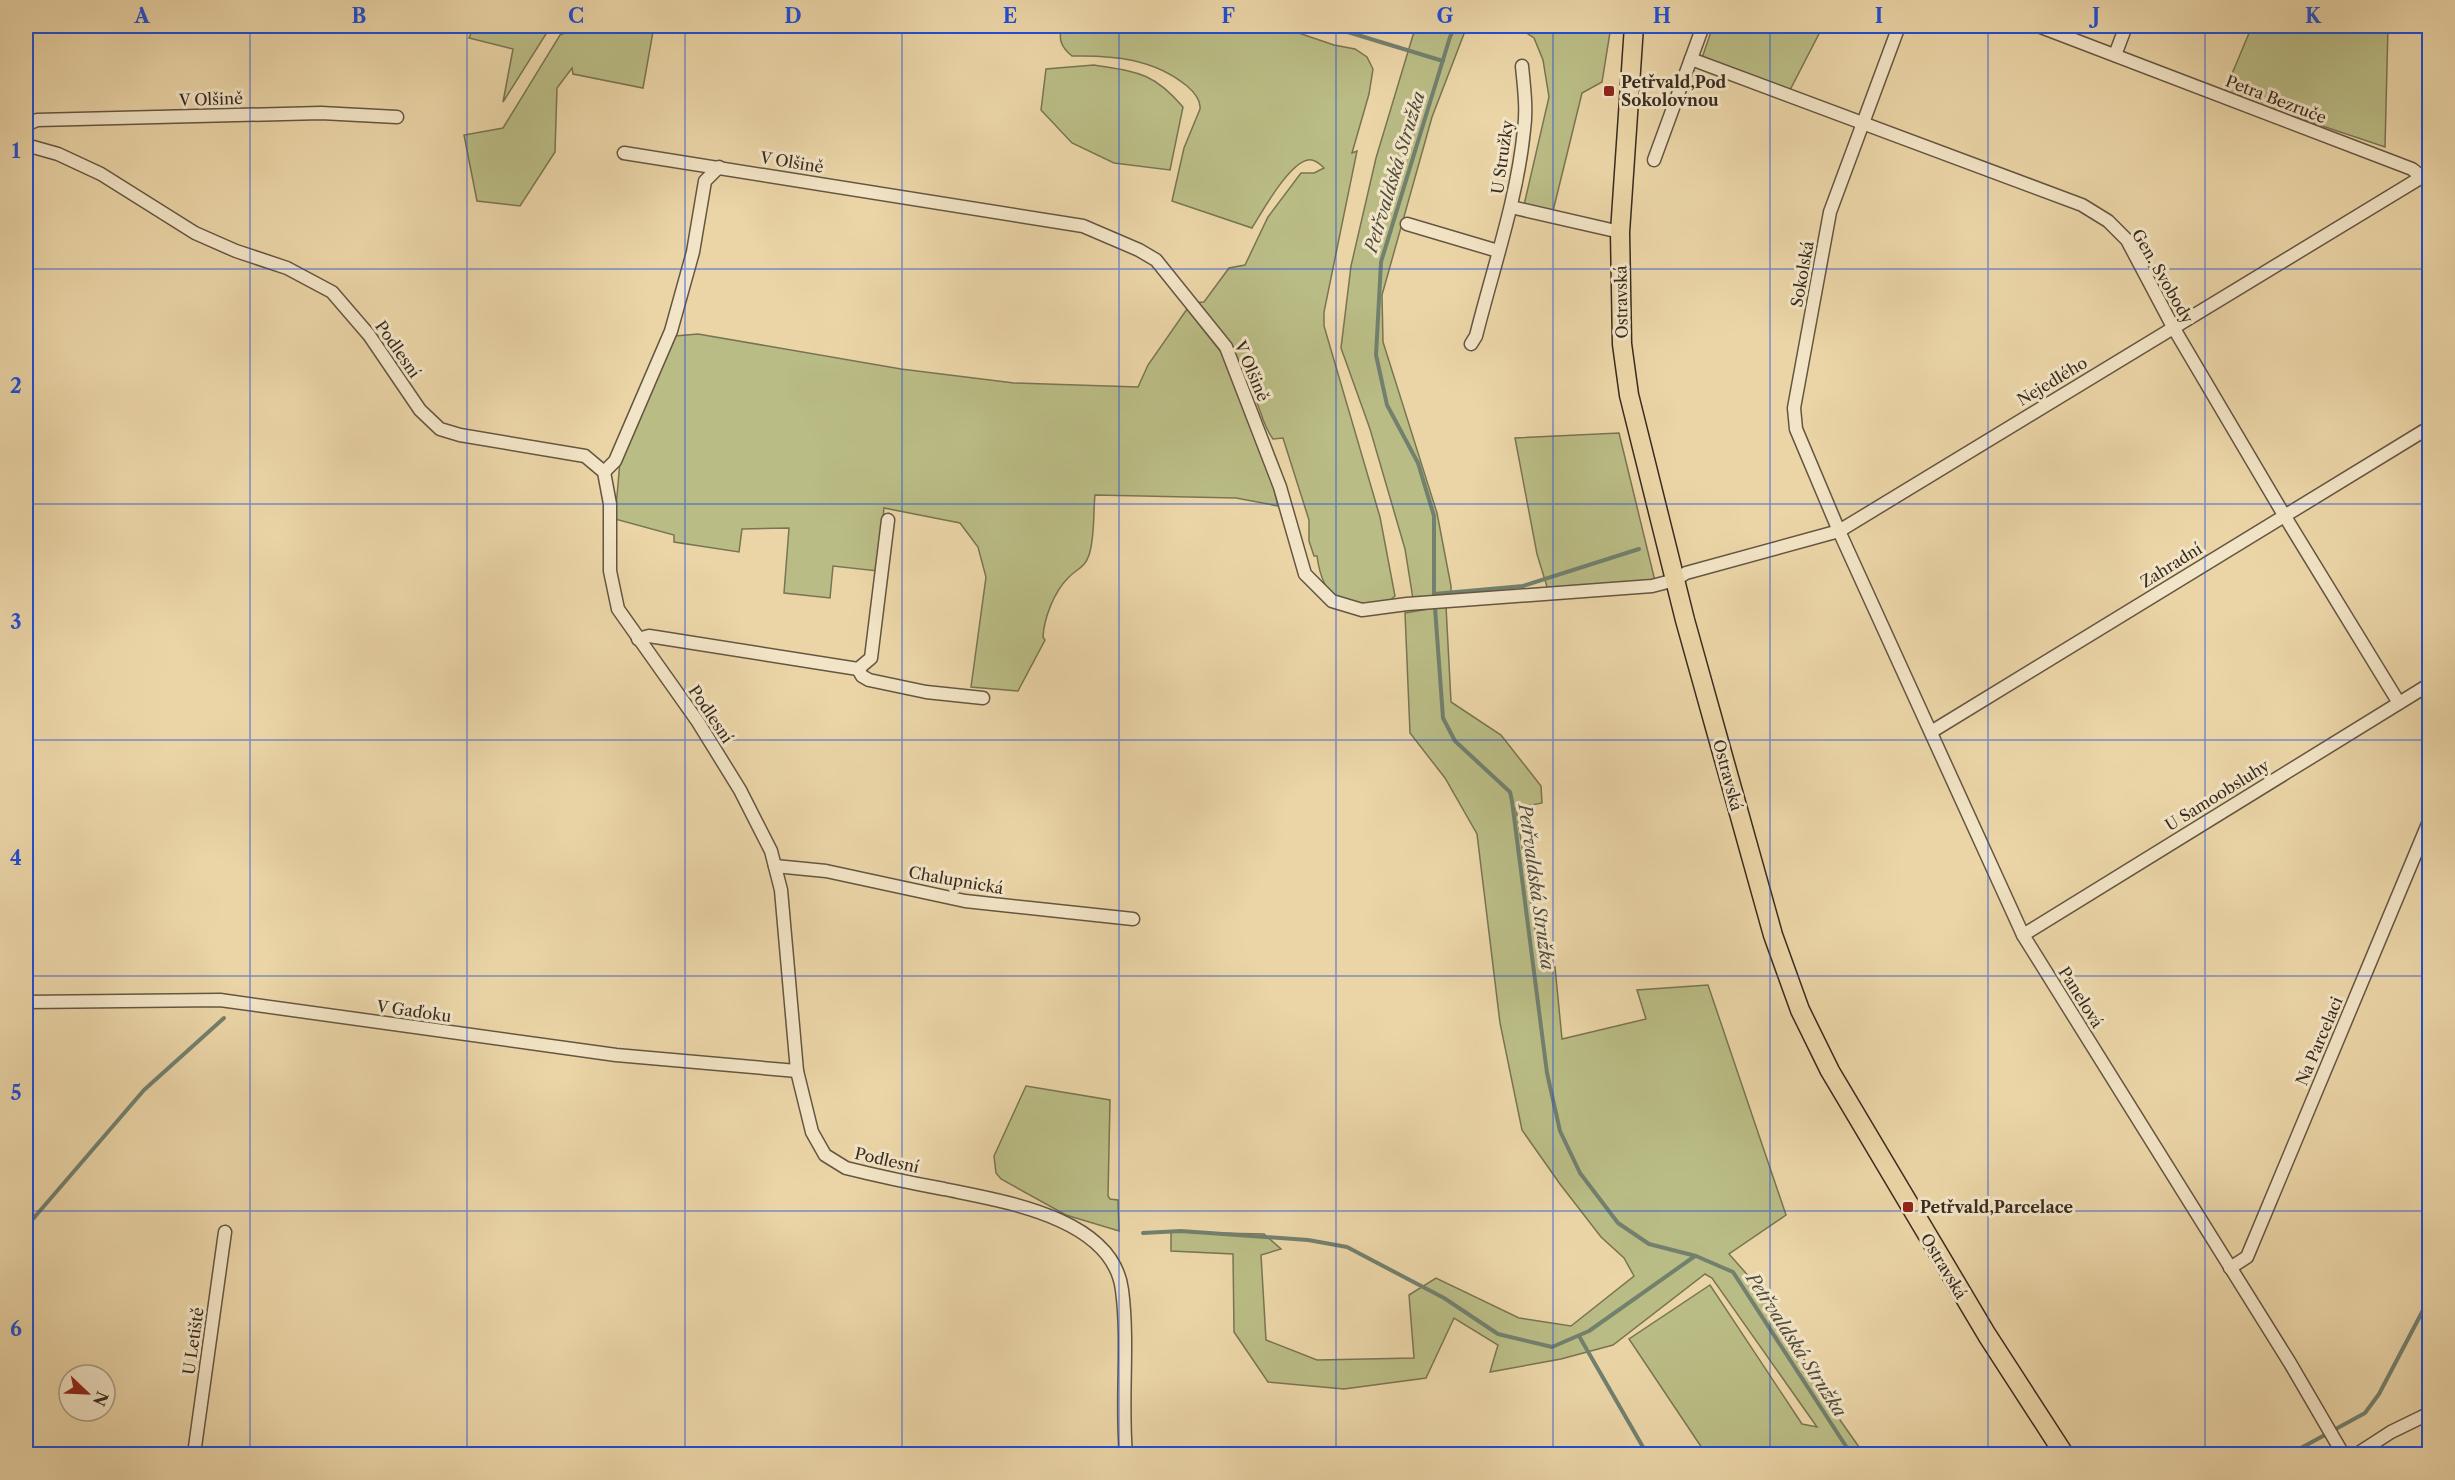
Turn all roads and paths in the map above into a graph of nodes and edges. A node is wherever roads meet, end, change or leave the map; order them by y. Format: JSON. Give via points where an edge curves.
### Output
{"nodes":[{"id":1,"x":1634,"y":26,"type":"edge"},
{"id":2,"x":1703,"y":26,"type":"edge"},
{"id":3,"x":1899,"y":26,"type":"edge"},
{"id":4,"x":2038,"y":26,"type":"edge"},
{"id":5,"x":2126,"y":26,"type":"edge"},
{"id":6,"x":2115,"y":55,"type":"junction"},
{"id":7,"x":1691,"y":59,"type":"junction"},
{"id":8,"x":1522,"y":66,"type":"dead end"},
{"id":9,"x":397,"y":117,"type":"dead end"},
{"id":10,"x":1863,"y":123,"type":"junction"},
{"id":11,"x":26,"y":125,"type":"edge"},
{"id":12,"x":26,"y":145,"type":"edge"},
{"id":13,"x":624,"y":153,"type":"dead end"},
{"id":14,"x":1654,"y":160,"type":"dead end"},
{"id":15,"x":719,"y":167,"type":"junction"},
{"id":16,"x":2426,"y":174,"type":"edge"},
{"id":17,"x":1511,"y":207,"type":"junction"},
{"id":18,"x":1407,"y":224,"type":"dead end"},
{"id":19,"x":1620,"y":232,"type":"junction"},
{"id":20,"x":1498,"y":251,"type":"junction"},
{"id":21,"x":2173,"y":327,"type":"junction"},
{"id":22,"x":1471,"y":344,"type":"dead end"},
{"id":23,"x":2430,"y":427,"type":"edge"},
{"id":24,"x":604,"y":472,"type":"junction"},
{"id":25,"x":2284,"y":515,"type":"junction"},
{"id":26,"x":888,"y":520,"type":"dead end"},
{"id":27,"x":1839,"y":531,"type":"junction"},
{"id":28,"x":1675,"y":580,"type":"junction"},
{"id":29,"x":638,"y":639,"type":"junction"},
{"id":30,"x":858,"y":669,"type":"junction"},
{"id":31,"x":2430,"y":684,"type":"edge"},
{"id":32,"x":983,"y":698,"type":"dead end"},
{"id":33,"x":2399,"y":702,"type":"junction"},
{"id":34,"x":1931,"y":732,"type":"junction"},
{"id":35,"x":2430,"y":819,"type":"edge"},
{"id":36,"x":775,"y":866,"type":"junction"},
{"id":37,"x":1133,"y":919,"type":"dead end"},
{"id":38,"x":2023,"y":935,"type":"junction"},
{"id":39,"x":26,"y":1002,"type":"edge"},
{"id":40,"x":797,"y":1071,"type":"junction"},
{"id":41,"x":225,"y":1232,"type":"dead end"},
{"id":42,"x":2230,"y":1268,"type":"junction"},
{"id":43,"x":2430,"y":1413,"type":"edge"},
{"id":44,"x":2060,"y":1447,"type":"edge"},
{"id":45,"x":194,"y":1455,"type":"edge"},
{"id":46,"x":1126,"y":1455,"type":"edge"},
{"id":47,"x":2343,"y":1455,"type":"edge"},
{"id":48,"x":2357,"y":1455,"type":"edge"}],
"edges":[{"from":1,"to":19,"type":"main road","name":"Ostravská"},
{"from":2,"to":7,"type":"street"},
{"from":3,"to":10,"type":"street","name":"Sokolská"},
{"from":4,"to":6,"type":"street","name":"Petra Bezruče"},
{"from":5,"to":6,"type":"street"},
{"from":6,"to":16,"type":"street","name":"Petra Bezruče"},
{"from":7,"to":10,"type":"street","name":"Gen. Svobody"},
{"from":7,"to":14,"type":"street"},
{"from":8,"to":17,"type":"street","name":"U Stružky","via":[[1525,130]]},
{"from":9,"to":11,"type":"street","name":"V Olšině","via":[[321,112],[37,120]]},
{"from":10,"to":21,"type":"street","name":"Gen. Svobody","via":[[2082,205],[2108,221],[2127,240]]},
{"from":10,"to":27,"type":"street","name":"Sokolská","via":[[1830,212],[1794,408],[1796,429]]},
{"from":12,"to":24,"type":"street","name":"Podlesní","via":[[58,154],[101,174],[195,233],[286,268],[332,292],[369,335],[420,410],[440,429],[585,456]]},
{"from":13,"to":15,"type":"street","name":"V Olšině"},
{"from":15,"to":24,"type":"street","via":[[705,181],[693,252],[671,331],[615,461]]},
{"from":15,"to":28,"type":"street","name":"V Olšině","via":[[1083,226],[1156,260],[1226,347],[1280,487],[1305,574],[1332,601],[1362,610],[1653,586]]},
{"from":16,"to":21,"type":"street","name":"Nejedlého"},
{"from":17,"to":19,"type":"street"},
{"from":17,"to":20,"type":"street","name":"U Stružky"},
{"from":18,"to":20,"type":"street"},
{"from":19,"to":28,"type":"main road","name":"Ostravská","via":[[1622,344],[1629,395]]},
{"from":20,"to":22,"type":"street","name":"U Stružky"},
{"from":21,"to":25,"type":"street","name":"Gen. Svobody"},
{"from":21,"to":27,"type":"street","name":"Nejedlého"},
{"from":23,"to":25,"type":"street","name":"Zahradní"},
{"from":24,"to":29,"type":"street","name":"Podlesní","via":[[609,504],[610,572],[618,609]]},
{"from":25,"to":33,"type":"street","name":"Gen. Svobody"},
{"from":25,"to":34,"type":"street","name":"Zahradní"},
{"from":26,"to":30,"type":"street","via":[[872,658]]},
{"from":27,"to":28,"type":"street","name":"Nejedlého","via":[[1686,573]]},
{"from":27,"to":34,"type":"street","name":"Panelová"},
{"from":28,"to":44,"type":"main road","name":"Ostravská","via":[[1773,935],[1800,1010],[1830,1071],[1908,1207]]},
{"from":29,"to":30,"type":"street","via":[[649,636]]},
{"from":29,"to":36,"type":"street","name":"Podlesní","via":[[698,722],[740,790]]},
{"from":30,"to":32,"type":"street","via":[[868,680]]},
{"from":31,"to":33,"type":"street","name":"U Samoobsluhy"},
{"from":33,"to":38,"type":"street","name":"U Samoobsluhy"},
{"from":34,"to":38,"type":"street","name":"Panelová"},
{"from":35,"to":42,"type":"street","name":"Na Parcelaci","via":[[2247,1257]]},
{"from":36,"to":37,"type":"street","name":"Chalupnická","via":[[826,871],[965,901]]},
{"from":36,"to":40,"type":"street","name":"Podlesní","via":[[781,890]]},
{"from":38,"to":42,"type":"street","name":"Panelová"},
{"from":39,"to":40,"type":"street","name":"V Gaďoku","via":[[220,1000],[616,1055]]},
{"from":40,"to":46,"type":"street","name":"Podlesní","via":[[812,1132],[825,1155],[846,1168],[1029,1208],[1077,1228],[1114,1262],[1122,1289]]},
{"from":41,"to":45,"type":"street","name":"U Letiště"},
{"from":42,"to":47,"type":"street","name":"Panelová"},
{"from":43,"to":48,"type":"street"}]}
